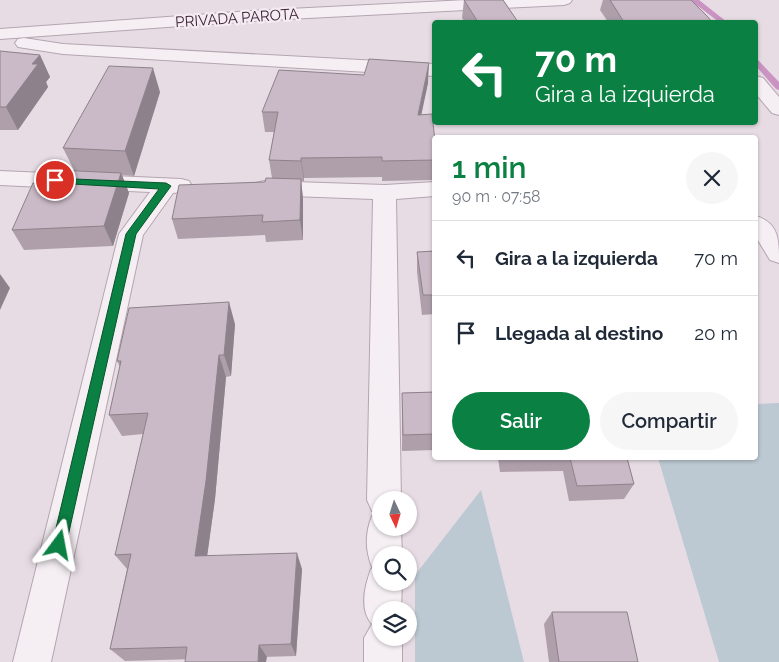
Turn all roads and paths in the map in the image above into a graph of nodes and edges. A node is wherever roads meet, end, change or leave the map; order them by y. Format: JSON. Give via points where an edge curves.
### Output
{"nodes":[{"id":1,"x":564,"y":0,"type":"edge"},
{"id":2,"x":249,"y":8,"type":"edge"},
{"id":3,"x":0,"y":34,"type":"edge"},
{"id":4,"x":0,"y":39,"type":"edge"},
{"id":5,"x":432,"y":70,"type":"edge"},
{"id":6,"x":758,"y":86,"type":"edge"},
{"id":7,"x":779,"y":109,"type":"edge"},
{"id":8,"x":0,"y":178,"type":"edge"},
{"id":9,"x":166,"y":186,"type":"junction"},
{"id":10,"x":204,"y":186,"type":"edge"},
{"id":11,"x":241,"y":187,"type":"edge"},
{"id":12,"x":432,"y":189,"type":"edge"},
{"id":13,"x":385,"y":192,"type":"junction"},
{"id":14,"x":758,"y":226,"type":"edge"},
{"id":15,"x":779,"y":254,"type":"edge"},
{"id":16,"x":384,"y":491,"type":"edge"},
{"id":17,"x":383,"y":646,"type":"edge"},
{"id":18,"x":32,"y":662,"type":"edge"},
{"id":19,"x":383,"y":662,"type":"edge"}],
"edges":[{"from":1,"to":2,"type":"street","name":"PRIVADA PAROTA"},
{"from":2,"to":3,"type":"street","name":"PRIVADA PAROTA"},
{"from":4,"to":5,"type":"street","via":[[63,49]]},
{"from":6,"to":7,"type":"street"},
{"from":8,"to":9,"type":"street"},
{"from":9,"to":10,"type":"street"},
{"from":9,"to":18,"type":"street","via":[[131,234]]},
{"from":11,"to":13,"type":"street"},
{"from":12,"to":13,"type":"street"},
{"from":13,"to":16,"type":"street"},
{"from":14,"to":15,"type":"street","via":[[766,232]]},
{"from":17,"to":19,"type":"street"}]}
